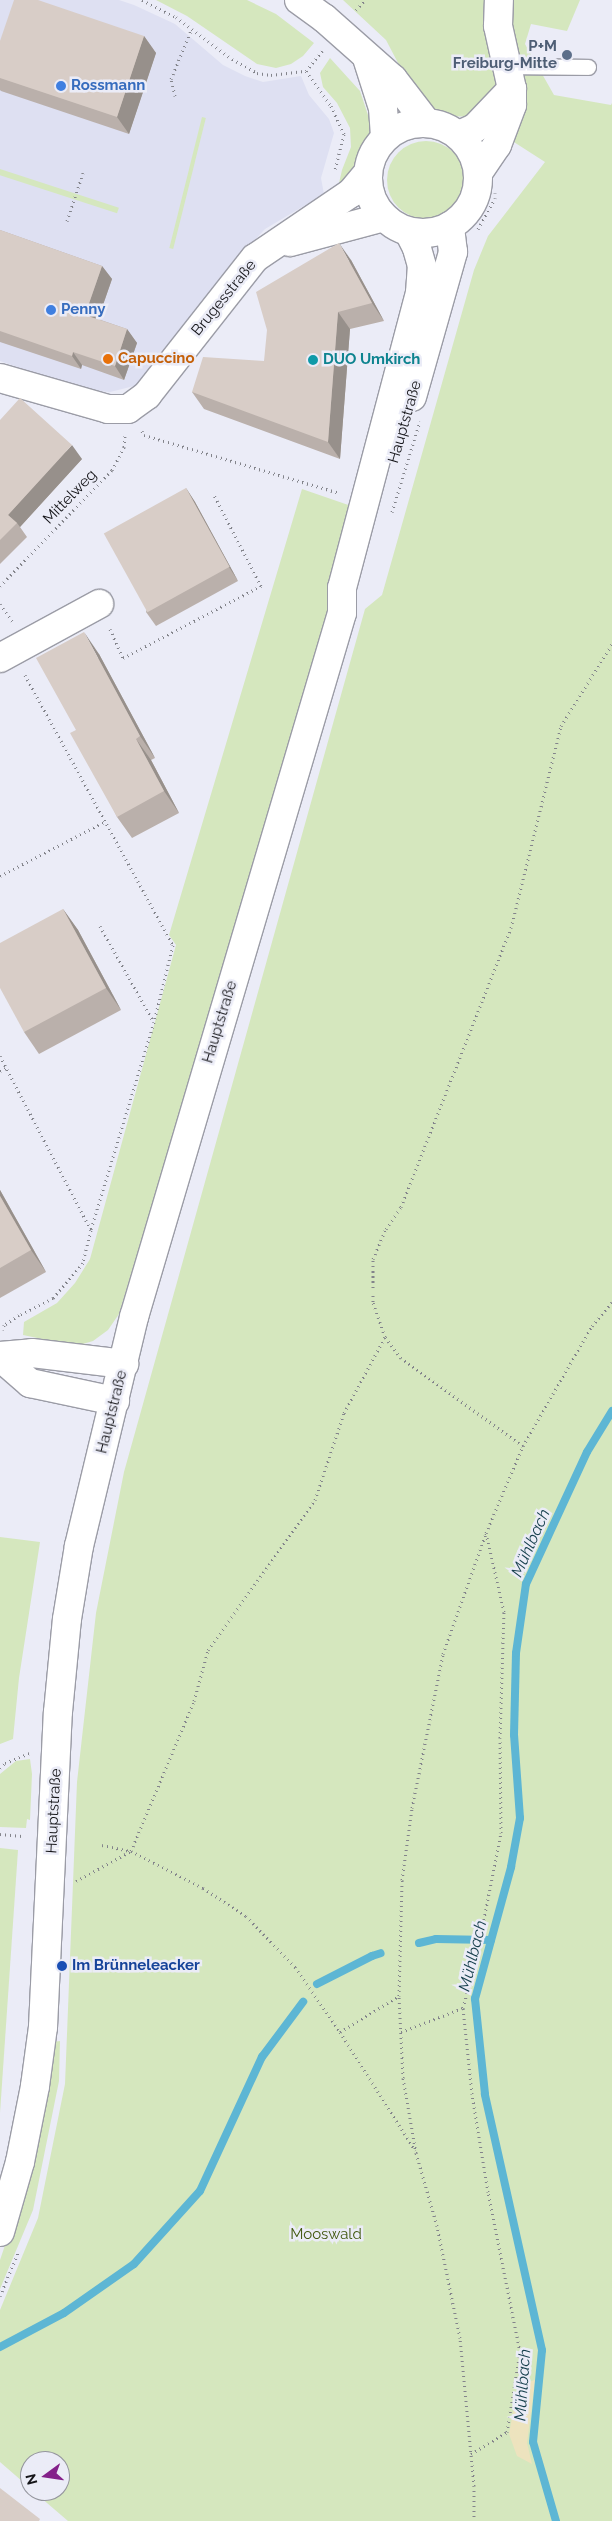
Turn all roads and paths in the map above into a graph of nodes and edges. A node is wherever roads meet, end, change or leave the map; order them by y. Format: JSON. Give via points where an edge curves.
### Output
{"nodes":[{"id":1,"x":142,"y":0,"type":"edge"},
{"id":2,"x":299,"y":0,"type":"edge"},
{"id":3,"x":365,"y":0,"type":"edge"},
{"id":4,"x":499,"y":0,"type":"edge"},
{"id":5,"x":356,"y":10,"type":"dead end"},
{"id":6,"x":192,"y":28,"type":"junction"},
{"id":7,"x":322,"y":50,"type":"dead end"},
{"id":8,"x":367,"y":58,"type":"junction"},
{"id":9,"x":588,"y":67,"type":"dead end"},
{"id":10,"x":306,"y":71,"type":"junction"},
{"id":11,"x":509,"y":78,"type":"junction"},
{"id":12,"x":175,"y":96,"type":"dead end"},
{"id":13,"x":426,"y":122,"type":"junction"},
{"id":14,"x":459,"y":135,"type":"junction"},
{"id":15,"x":385,"y":137,"type":"junction"},
{"id":16,"x":82,"y":173,"type":"dead end"},
{"id":17,"x":478,"y":173,"type":"junction"},
{"id":18,"x":367,"y":174,"type":"junction"},
{"id":19,"x":336,"y":201,"type":"junction"},
{"id":20,"x":384,"y":217,"type":"junction"},
{"id":21,"x":67,"y":221,"type":"dead end"},
{"id":22,"x":450,"y":226,"type":"junction"},
{"id":23,"x":409,"y":232,"type":"junction"},
{"id":24,"x":272,"y":248,"type":"junction"},
{"id":25,"x":0,"y":378,"type":"edge"},
{"id":26,"x":128,"y":409,"type":"junction"},
{"id":27,"x":214,"y":496,"type":"dead end"},
{"id":28,"x":377,"y":514,"type":"junction"},
{"id":29,"x":0,"y":586,"type":"edge"},
{"id":30,"x":98,"y":604,"type":"joint"},
{"id":31,"x":612,"y":644,"type":"edge"},
{"id":32,"x":6,"y":655,"type":"edge"},
{"id":33,"x":104,"y":822,"type":"junction"},
{"id":34,"x":0,"y":876,"type":"edge"},
{"id":35,"x":100,"y":926,"type":"dead end"},
{"id":36,"x":154,"y":1022,"type":"junction"},
{"id":37,"x":0,"y":1056,"type":"edge"},
{"id":38,"x":6,"y":1068,"type":"junction"},
{"id":39,"x":0,"y":1071,"type":"edge"},
{"id":40,"x":91,"y":1230,"type":"junction"},
{"id":41,"x":612,"y":1302,"type":"edge"},
{"id":42,"x":385,"y":1337,"type":"junction"},
{"id":43,"x":1,"y":1348,"type":"edge"},
{"id":44,"x":124,"y":1364,"type":"junction"},
{"id":45,"x":115,"y":1402,"type":"junction"},
{"id":46,"x":523,"y":1446,"type":"junction"},
{"id":47,"x":486,"y":1533,"type":"junction"},
{"id":48,"x":56,"y":1755,"type":"junction"},
{"id":49,"x":0,"y":1768,"type":"edge"},
{"id":50,"x":0,"y":1834,"type":"edge"},
{"id":51,"x":25,"y":1836,"type":"dead end"},
{"id":52,"x":102,"y":1846,"type":"dead end"},
{"id":53,"x":131,"y":1851,"type":"junction"},
{"id":54,"x":49,"y":1912,"type":"junction"},
{"id":55,"x":399,"y":1996,"type":"junction"},
{"id":56,"x":463,"y":2008,"type":"junction"},
{"id":57,"x":340,"y":2032,"type":"junction"},
{"id":58,"x":401,"y":2032,"type":"junction"},
{"id":59,"x":416,"y":2153,"type":"junction"},
{"id":60,"x":0,"y":2232,"type":"edge"},
{"id":61,"x":471,"y":2454,"type":"junction"},
{"id":62,"x":474,"y":2521,"type":"edge"}],
"edges":[{"from":1,"to":6,"type":"path"},
{"from":2,"to":8,"type":"main road","via":[[324,18]]},
{"from":3,"to":5,"type":"path"},
{"from":4,"to":11,"type":"main road","via":[[498,26]]},
{"from":6,"to":10,"type":"path","via":[[232,59],[257,73],[271,75]]},
{"from":6,"to":12,"type":"path","via":[[171,79]]},
{"from":7,"to":10,"type":"path"},
{"from":8,"to":13,"type":"main road","via":[[393,79]]},
{"from":8,"to":15,"type":"main road","via":[[383,108]]},
{"from":9,"to":11,"type":"lane"},
{"from":10,"to":19,"type":"path","via":[[331,106],[344,134],[330,178]]},
{"from":11,"to":14,"type":"main road","via":[[475,128]]},
{"from":11,"to":17,"type":"main road","via":[[512,105],[497,145]]},
{"from":13,"to":14,"type":"main road","via":[[444,126]]},
{"from":13,"to":15,"type":"main road","via":[[408,124]]},
{"from":14,"to":17,"type":"main road","via":[[472,153]]},
{"from":15,"to":18,"type":"main road","via":[[374,151]]},
{"from":16,"to":21,"type":"path"},
{"from":17,"to":22,"type":"main road","via":[[476,194],[471,204]]},
{"from":18,"to":19,"type":"main road","name":"Brugesstraße","via":[[356,188]]},
{"from":18,"to":20,"type":"main road","via":[[370,194]]},
{"from":19,"to":24,"type":"main road","name":"Brugesstraße"},
{"from":20,"to":23,"type":"main road"},
{"from":20,"to":24,"type":"main road","name":"Brugesstraße"},
{"from":22,"to":23,"type":"main road","via":[[430,233]]},
{"from":22,"to":28,"type":"main road","name":"Hauptstraße","via":[[454,252]]},
{"from":23,"to":28,"type":"main road","name":"Hauptstraße","via":[[422,266],[420,293]]},
{"from":24,"to":26,"type":"main road","name":"Brugesstraße","via":[[255,258],[147,395]]},
{"from":25,"to":26,"type":"main road","via":[[108,409]]},
{"from":26,"to":28,"type":"path","via":[[144,435],[340,493]]},
{"from":26,"to":29,"type":"path","name":"Mittelweg","via":[[124,447],[112,470]]},
{"from":27,"to":30,"type":"path","via":[[261,586],[123,658]]},
{"from":28,"to":44,"type":"main road","name":"Hauptstraße","via":[[342,588],[342,613],[134,1317]]},
{"from":30,"to":32,"type":"main road"},
{"from":31,"to":42,"type":"path","via":[[561,726],[512,928],[401,1207],[386,1229],[373,1259],[373,1302]]},
{"from":32,"to":33,"type":"path"},
{"from":33,"to":34,"type":"path"},
{"from":33,"to":36,"type":"path","via":[[173,945]]},
{"from":35,"to":36,"type":"path"},
{"from":36,"to":40,"type":"path"},
{"from":37,"to":38,"type":"path"},
{"from":38,"to":39,"type":"path"},
{"from":38,"to":40,"type":"path"},
{"from":40,"to":43,"type":"path","via":[[83,1263],[53,1298],[4,1325]]},
{"from":41,"to":46,"type":"path","via":[[592,1326]]},
{"from":42,"to":46,"type":"path","via":[[401,1358]]},
{"from":42,"to":53,"type":"path","via":[[344,1413],[315,1500],[208,1650],[194,1701]]},
{"from":43,"to":44,"type":"main road"},
{"from":43,"to":45,"type":"main road","via":[[30,1383]]},
{"from":44,"to":45,"type":"main road","name":"Hauptstraße"},
{"from":45,"to":48,"type":"main road","name":"Hauptstraße","via":[[79,1546],[66,1628]]},
{"from":46,"to":47,"type":"path"},
{"from":47,"to":55,"type":"path","via":[[443,1654],[412,1808],[402,1880]]},
{"from":47,"to":56,"type":"path","via":[[504,1612],[501,1833]]},
{"from":48,"to":49,"type":"path","via":[[28,1752]]},
{"from":48,"to":54,"type":"main road","name":"Hauptstraße"},
{"from":50,"to":51,"type":"path"},
{"from":52,"to":53,"type":"path"},
{"from":53,"to":54,"type":"path","via":[[68,1885]]},
{"from":53,"to":57,"type":"path","via":[[203,1888],[246,1916],[295,1967]]},
{"from":54,"to":60,"type":"main road","name":"Hauptstraße","via":[[43,2027],[35,2086],[20,2162]]},
{"from":55,"to":57,"type":"path"},
{"from":55,"to":58,"type":"path"},
{"from":56,"to":58,"type":"path"},
{"from":56,"to":61,"type":"path","via":[[472,2094],[488,2192],[520,2352],[507,2432]]},
{"from":57,"to":59,"type":"path"},
{"from":58,"to":59,"type":"path","via":[[403,2078]]},
{"from":59,"to":61,"type":"path","via":[[437,2226],[460,2338]]},
{"from":61,"to":62,"type":"path"}]}
